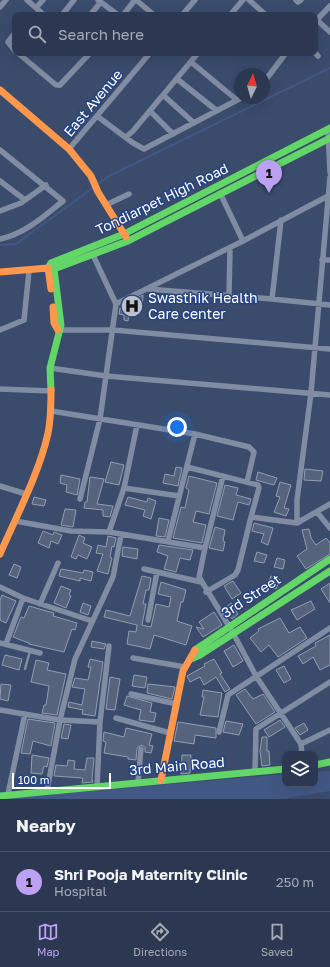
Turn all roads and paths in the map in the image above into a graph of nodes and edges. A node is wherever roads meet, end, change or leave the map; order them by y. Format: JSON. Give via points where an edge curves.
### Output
{"nodes":[{"id":1,"x":6,"y":0,"type":"edge"},
{"id":2,"x":27,"y":0,"type":"edge"},
{"id":3,"x":43,"y":0,"type":"edge"},
{"id":4,"x":74,"y":0,"type":"edge"},
{"id":5,"x":136,"y":0,"type":"edge"},
{"id":6,"x":195,"y":0,"type":"edge"},
{"id":7,"x":243,"y":0,"type":"edge"},
{"id":8,"x":249,"y":0,"type":"edge"},
{"id":9,"x":296,"y":0,"type":"edge"},
{"id":10,"x":301,"y":0,"type":"edge"},
{"id":11,"x":99,"y":1,"type":"edge"},
{"id":12,"x":330,"y":6,"type":"edge"},
{"id":13,"x":0,"y":7,"type":"edge"},
{"id":14,"x":36,"y":9,"type":"junction"},
{"id":15,"x":34,"y":12,"type":"edge"},
{"id":16,"x":40,"y":12,"type":"edge"},
{"id":17,"x":64,"y":12,"type":"edge"},
{"id":18,"x":92,"y":12,"type":"edge"},
{"id":19,"x":114,"y":12,"type":"edge"},
{"id":20,"x":126,"y":12,"type":"edge"},
{"id":21,"x":150,"y":12,"type":"edge"},
{"id":22,"x":185,"y":12,"type":"edge"},
{"id":23,"x":233,"y":12,"type":"edge"},
{"id":24,"x":263,"y":12,"type":"edge"},
{"id":25,"x":318,"y":19,"type":"edge"},
{"id":26,"x":318,"y":23,"type":"edge"},
{"id":27,"x":330,"y":32,"type":"edge"},
{"id":28,"x":12,"y":37,"type":"edge"},
{"id":29,"x":12,"y":47,"type":"edge"},
{"id":30,"x":22,"y":56,"type":"edge"},
{"id":31,"x":87,"y":56,"type":"edge"},
{"id":32,"x":148,"y":56,"type":"edge"},
{"id":33,"x":196,"y":56,"type":"edge"},
{"id":34,"x":284,"y":56,"type":"edge"},
{"id":35,"x":191,"y":62,"type":"junction"},
{"id":36,"x":270,"y":74,"type":"edge"},
{"id":37,"x":176,"y":79,"type":"junction"},
{"id":38,"x":0,"y":90,"type":"edge"},
{"id":39,"x":163,"y":95,"type":"junction"},
{"id":40,"x":234,"y":95,"type":"edge"},
{"id":41,"x":234,"y":101,"type":"edge"},
{"id":42,"x":216,"y":110,"type":"junction"},
{"id":43,"x":150,"y":111,"type":"junction"},
{"id":44,"x":98,"y":116,"type":"junction"},
{"id":45,"x":193,"y":122,"type":"junction"},
{"id":46,"x":329,"y":128,"type":"edge"},
{"id":47,"x":173,"y":134,"type":"junction"},
{"id":48,"x":126,"y":137,"type":"junction"},
{"id":49,"x":329,"y":138,"type":"edge"},
{"id":50,"x":69,"y":149,"type":"junction"},
{"id":51,"x":0,"y":150,"type":"edge"},
{"id":52,"x":330,"y":172,"type":"edge"},
{"id":53,"x":330,"y":177,"type":"edge"},
{"id":54,"x":2,"y":184,"type":"edge"},
{"id":55,"x":46,"y":185,"type":"junction"},
{"id":56,"x":220,"y":193,"type":"junction"},
{"id":57,"x":129,"y":194,"type":"dead end"},
{"id":58,"x":328,"y":196,"type":"junction"},
{"id":59,"x":25,"y":200,"type":"junction"},
{"id":60,"x":106,"y":205,"type":"junction"},
{"id":61,"x":329,"y":210,"type":"edge"},
{"id":62,"x":0,"y":211,"type":"edge"},
{"id":63,"x":281,"y":220,"type":"junction"},
{"id":64,"x":126,"y":237,"type":"junction"},
{"id":65,"x":0,"y":239,"type":"edge"},
{"id":66,"x":243,"y":241,"type":"junction"},
{"id":67,"x":230,"y":248,"type":"junction"},
{"id":68,"x":94,"y":255,"type":"junction"},
{"id":69,"x":322,"y":260,"type":"junction"},
{"id":70,"x":330,"y":260,"type":"edge"},
{"id":71,"x":51,"y":268,"type":"junction"},
{"id":72,"x":29,"y":270,"type":"junction"},
{"id":73,"x":0,"y":272,"type":"edge"},
{"id":74,"x":148,"y":289,"type":"junction"},
{"id":75,"x":229,"y":295,"type":"junction"},
{"id":76,"x":272,"y":298,"type":"junction"},
{"id":77,"x":116,"y":304,"type":"junction"},
{"id":78,"x":318,"y":304,"type":"junction"},
{"id":79,"x":330,"y":305,"type":"edge"},
{"id":80,"x":58,"y":330,"type":"junction"},
{"id":81,"x":113,"y":330,"type":"junction"},
{"id":82,"x":0,"y":331,"type":"edge"},
{"id":83,"x":0,"y":338,"type":"edge"},
{"id":84,"x":314,"y":347,"type":"junction"},
{"id":85,"x":330,"y":349,"type":"edge"},
{"id":86,"x":50,"y":368,"type":"junction"},
{"id":87,"x":106,"y":376,"type":"junction"},
{"id":88,"x":0,"y":389,"type":"edge"},
{"id":89,"x":51,"y":390,"type":"junction"},
{"id":90,"x":311,"y":393,"type":"junction"},
{"id":91,"x":330,"y":395,"type":"edge"},
{"id":92,"x":51,"y":411,"type":"junction"},
{"id":93,"x":100,"y":419,"type":"junction"},
{"id":94,"x":137,"y":425,"type":"junction"},
{"id":95,"x":195,"y":434,"type":"junction"},
{"id":96,"x":186,"y":467,"type":"junction"},
{"id":97,"x":223,"y":476,"type":"junction"},
{"id":98,"x":247,"y":482,"type":"junction"},
{"id":99,"x":0,"y":486,"type":"edge"},
{"id":100,"x":124,"y":488,"type":"junction"},
{"id":101,"x":26,"y":494,"type":"junction"},
{"id":102,"x":179,"y":496,"type":"junction"},
{"id":103,"x":80,"y":500,"type":"dead end"},
{"id":104,"x":330,"y":504,"type":"edge"},
{"id":105,"x":317,"y":512,"type":"junction"},
{"id":106,"x":251,"y":517,"type":"junction"},
{"id":107,"x":16,"y":521,"type":"junction"},
{"id":108,"x":297,"y":523,"type":"junction"},
{"id":109,"x":330,"y":528,"type":"edge"},
{"id":110,"x":109,"y":532,"type":"junction"},
{"id":111,"x":122,"y":535,"type":"junction"},
{"id":112,"x":168,"y":541,"type":"junction"},
{"id":113,"x":205,"y":548,"type":"junction"},
{"id":114,"x":0,"y":554,"type":"edge"},
{"id":115,"x":330,"y":560,"type":"edge"},
{"id":116,"x":58,"y":563,"type":"dead end"},
{"id":117,"x":144,"y":569,"type":"dead end"},
{"id":118,"x":330,"y":571,"type":"edge"},
{"id":119,"x":157,"y":572,"type":"junction"},
{"id":120,"x":201,"y":582,"type":"junction"},
{"id":121,"x":0,"y":587,"type":"edge"},
{"id":122,"x":206,"y":592,"type":"junction"},
{"id":123,"x":23,"y":598,"type":"junction"},
{"id":124,"x":40,"y":604,"type":"junction"},
{"id":125,"x":148,"y":620,"type":"dead end"},
{"id":126,"x":92,"y":621,"type":"junction"},
{"id":127,"x":229,"y":625,"type":"junction"},
{"id":128,"x":330,"y":628,"type":"edge"},
{"id":129,"x":234,"y":634,"type":"junction"},
{"id":130,"x":3,"y":644,"type":"edge"},
{"id":131,"x":109,"y":646,"type":"dead end"},
{"id":132,"x":30,"y":651,"type":"junction"},
{"id":133,"x":40,"y":653,"type":"dead end"},
{"id":134,"x":133,"y":658,"type":"dead end"},
{"id":135,"x":191,"y":659,"type":"junction"},
{"id":136,"x":185,"y":667,"type":"junction"},
{"id":137,"x":25,"y":669,"type":"dead end"},
{"id":138,"x":256,"y":676,"type":"junction"},
{"id":139,"x":330,"y":682,"type":"edge"},
{"id":140,"x":131,"y":694,"type":"dead end"},
{"id":141,"x":177,"y":704,"type":"junction"},
{"id":142,"x":0,"y":710,"type":"edge"},
{"id":143,"x":25,"y":714,"type":"junction"},
{"id":144,"x":280,"y":714,"type":"junction"},
{"id":145,"x":116,"y":718,"type":"dead end"},
{"id":146,"x":60,"y":720,"type":"junction"},
{"id":147,"x":100,"y":722,"type":"junction"},
{"id":148,"x":330,"y":730,"type":"edge"},
{"id":149,"x":219,"y":732,"type":"dead end"},
{"id":150,"x":170,"y":733,"type":"junction"},
{"id":151,"x":302,"y":744,"type":"junction"},
{"id":152,"x":141,"y":748,"type":"dead end"},
{"id":153,"x":302,"y":751,"type":"edge"},
{"id":154,"x":330,"y":762,"type":"edge"},
{"id":155,"x":318,"y":764,"type":"edge"},
{"id":156,"x":282,"y":769,"type":"edge"},
{"id":157,"x":254,"y":772,"type":"junction"},
{"id":158,"x":161,"y":780,"type":"junction"},
{"id":159,"x":138,"y":783,"type":"junction"},
{"id":160,"x":97,"y":787,"type":"junction"},
{"id":161,"x":47,"y":791,"type":"junction"},
{"id":162,"x":8,"y":794,"type":"junction"},
{"id":163,"x":0,"y":796,"type":"edge"}],
"edges":[{"from":1,"to":13,"type":"street"},
{"from":2,"to":14,"type":"street"},
{"from":3,"to":14,"type":"street"},
{"from":4,"to":17,"type":"street"},
{"from":5,"to":20,"type":"street"},
{"from":5,"to":21,"type":"street"},
{"from":6,"to":22,"type":"street"},
{"from":7,"to":23,"type":"street"},
{"from":8,"to":24,"type":"street"},
{"from":9,"to":10,"type":"street"},
{"from":11,"to":18,"type":"street"},
{"from":11,"to":19,"type":"street"},
{"from":12,"to":25,"type":"street"},
{"from":14,"to":15,"type":"street"},
{"from":14,"to":16,"type":"street"},
{"from":26,"to":27,"type":"street"},
{"from":28,"to":29,"type":"street","via":[[8,42]]},
{"from":30,"to":31,"type":"street","via":[[56,85],[60,85]]},
{"from":32,"to":44,"type":"street","name":"East Avenue"},
{"from":33,"to":35,"type":"street"},
{"from":34,"to":36,"type":"street"},
{"from":35,"to":37,"type":"street"},
{"from":35,"to":40,"type":"street"},
{"from":37,"to":39,"type":"street"},
{"from":37,"to":42,"type":"street"},
{"from":38,"to":50,"type":"street"},
{"from":39,"to":43,"type":"street"},
{"from":39,"to":45,"type":"street"},
{"from":41,"to":42,"type":"street"},
{"from":42,"to":45,"type":"street"},
{"from":43,"to":47,"type":"street"},
{"from":43,"to":48,"type":"street"},
{"from":44,"to":48,"type":"street"},
{"from":44,"to":50,"type":"street","name":"East Avenue"},
{"from":45,"to":47,"type":"street"},
{"from":46,"to":49,"type":"street"},
{"from":46,"to":64,"type":"street","name":"Tondiarpet High Road"},
{"from":47,"to":48,"type":"street","via":[[144,148]]},
{"from":49,"to":52,"type":"street"},
{"from":49,"to":56,"type":"street","name":"Tondiarpet High Road"},
{"from":50,"to":60,"type":"street","via":[[91,176]]},
{"from":51,"to":55,"type":"street"},
{"from":53,"to":58,"type":"street"},
{"from":54,"to":59,"type":"street"},
{"from":55,"to":59,"type":"street"},
{"from":55,"to":65,"type":"street","via":[[63,201],[29,227]]},
{"from":56,"to":64,"type":"street","name":"Tondiarpet High Road"},
{"from":56,"to":66,"type":"street"},
{"from":57,"to":60,"type":"street"},
{"from":58,"to":61,"type":"street"},
{"from":58,"to":63,"type":"street"},
{"from":59,"to":62,"type":"street"},
{"from":60,"to":64,"type":"street"},
{"from":61,"to":69,"type":"street"},
{"from":63,"to":66,"type":"street"},
{"from":63,"to":76,"type":"street"},
{"from":64,"to":68,"type":"street","name":"Tondiarpet High Road"},
{"from":64,"to":71,"type":"street","name":"Tondiarpet High Road","via":[[51,263]]},
{"from":66,"to":67,"type":"street"},
{"from":67,"to":74,"type":"street"},
{"from":67,"to":75,"type":"street"},
{"from":68,"to":71,"type":"street","name":"Tondiarpet High Road"},
{"from":68,"to":77,"type":"street"},
{"from":69,"to":70,"type":"street"},
{"from":69,"to":78,"type":"street"},
{"from":71,"to":72,"type":"street","name":"Tondiarpet High Road"},
{"from":71,"to":80,"type":"street","via":[[61,324]]},
{"from":72,"to":73,"type":"street","name":"Tondiarpet High Road"},
{"from":72,"to":82,"type":"street","via":[[24,320]]},
{"from":74,"to":75,"type":"street"},
{"from":74,"to":77,"type":"street"},
{"from":75,"to":76,"type":"street"},
{"from":76,"to":78,"type":"street"},
{"from":77,"to":81,"type":"street"},
{"from":78,"to":79,"type":"street"},
{"from":78,"to":84,"type":"street"},
{"from":80,"to":81,"type":"street"},
{"from":80,"to":86,"type":"street"},
{"from":81,"to":84,"type":"street"},
{"from":81,"to":87,"type":"street"},
{"from":82,"to":83,"type":"street"},
{"from":84,"to":85,"type":"street"},
{"from":84,"to":90,"type":"street"},
{"from":86,"to":87,"type":"street"},
{"from":86,"to":89,"type":"street"},
{"from":87,"to":90,"type":"street"},
{"from":87,"to":93,"type":"street"},
{"from":88,"to":89,"type":"street"},
{"from":89,"to":92,"type":"street"},
{"from":90,"to":91,"type":"street"},
{"from":90,"to":108,"type":"street","via":[[297,500]]},
{"from":92,"to":93,"type":"street"},
{"from":92,"to":101,"type":"street","via":[[41,457]]},
{"from":93,"to":94,"type":"street"},
{"from":93,"to":103,"type":"street"},
{"from":94,"to":95,"type":"street"},
{"from":94,"to":100,"type":"street"},
{"from":95,"to":96,"type":"street"},
{"from":95,"to":98,"type":"street","via":[[251,448],[254,452]]},
{"from":96,"to":97,"type":"street"},
{"from":96,"to":102,"type":"street"},
{"from":97,"to":98,"type":"street"},
{"from":97,"to":113,"type":"street"},
{"from":98,"to":106,"type":"street","via":[[260,488]]},
{"from":99,"to":101,"type":"street"},
{"from":100,"to":102,"type":"street"},
{"from":100,"to":110,"type":"street"},
{"from":101,"to":107,"type":"street"},
{"from":102,"to":112,"type":"street"},
{"from":104,"to":105,"type":"street"},
{"from":105,"to":108,"type":"street"},
{"from":105,"to":109,"type":"street"},
{"from":106,"to":108,"type":"street"},
{"from":106,"to":122,"type":"street","via":[[238,570],[235,575]]},
{"from":107,"to":110,"type":"street","via":[[70,531]]},
{"from":107,"to":114,"type":"street"},
{"from":110,"to":111,"type":"street"},
{"from":111,"to":112,"type":"street"},
{"from":111,"to":126,"type":"street","via":[[113,577]]},
{"from":112,"to":113,"type":"street"},
{"from":113,"to":120,"type":"street","via":[[198,574]]},
{"from":115,"to":127,"type":"street","name":"3rd Street"},
{"from":116,"to":124,"type":"street"},
{"from":117,"to":119,"type":"street"},
{"from":118,"to":129,"type":"street","name":"3rd Street"},
{"from":119,"to":120,"type":"street"},
{"from":119,"to":125,"type":"street"},
{"from":120,"to":122,"type":"street"},
{"from":121,"to":123,"type":"street"},
{"from":122,"to":127,"type":"street"},
{"from":123,"to":124,"type":"street"},
{"from":123,"to":130,"type":"street"},
{"from":124,"to":126,"type":"street"},
{"from":126,"to":146,"type":"street","via":[[75,659]]},
{"from":127,"to":129,"type":"street"},
{"from":127,"to":135,"type":"street","name":"3rd Street","via":[[195,649]]},
{"from":128,"to":138,"type":"street"},
{"from":129,"to":135,"type":"street","name":"3rd Street"},
{"from":129,"to":138,"type":"street"},
{"from":130,"to":132,"type":"street"},
{"from":131,"to":147,"type":"street"},
{"from":132,"to":133,"type":"street"},
{"from":132,"to":137,"type":"lane"},
{"from":134,"to":136,"type":"street"},
{"from":135,"to":136,"type":"street","name":"3rd Street"},
{"from":136,"to":141,"type":"street","name":"3rd Street"},
{"from":138,"to":144,"type":"street"},
{"from":138,"to":149,"type":"street","via":[[226,697]]},
{"from":139,"to":144,"type":"street"},
{"from":140,"to":141,"type":"street"},
{"from":141,"to":150,"type":"street","name":"3rd Street"},
{"from":142,"to":143,"type":"street"},
{"from":143,"to":146,"type":"street"},
{"from":143,"to":162,"type":"street"},
{"from":144,"to":151,"type":"street"},
{"from":144,"to":157,"type":"street","via":[[256,729]]},
{"from":145,"to":150,"type":"street"},
{"from":146,"to":147,"type":"street"},
{"from":146,"to":161,"type":"street"},
{"from":147,"to":160,"type":"street"},
{"from":148,"to":151,"type":"street"},
{"from":150,"to":158,"type":"street","name":"3rd Street"},
{"from":151,"to":153,"type":"street"},
{"from":152,"to":159,"type":"street"},
{"from":154,"to":155,"type":"street"},
{"from":156,"to":157,"type":"street","name":"3rd Main Road"},
{"from":157,"to":158,"type":"street","name":"3rd Main Road"},
{"from":158,"to":159,"type":"street","name":"3rd Main Road"},
{"from":159,"to":160,"type":"street","name":"3rd Main Road"},
{"from":160,"to":161,"type":"street","name":"3rd Main Road"},
{"from":161,"to":162,"type":"street","name":"3rd Main Road"},
{"from":162,"to":163,"type":"street","name":"3rd Main Road"}]}
